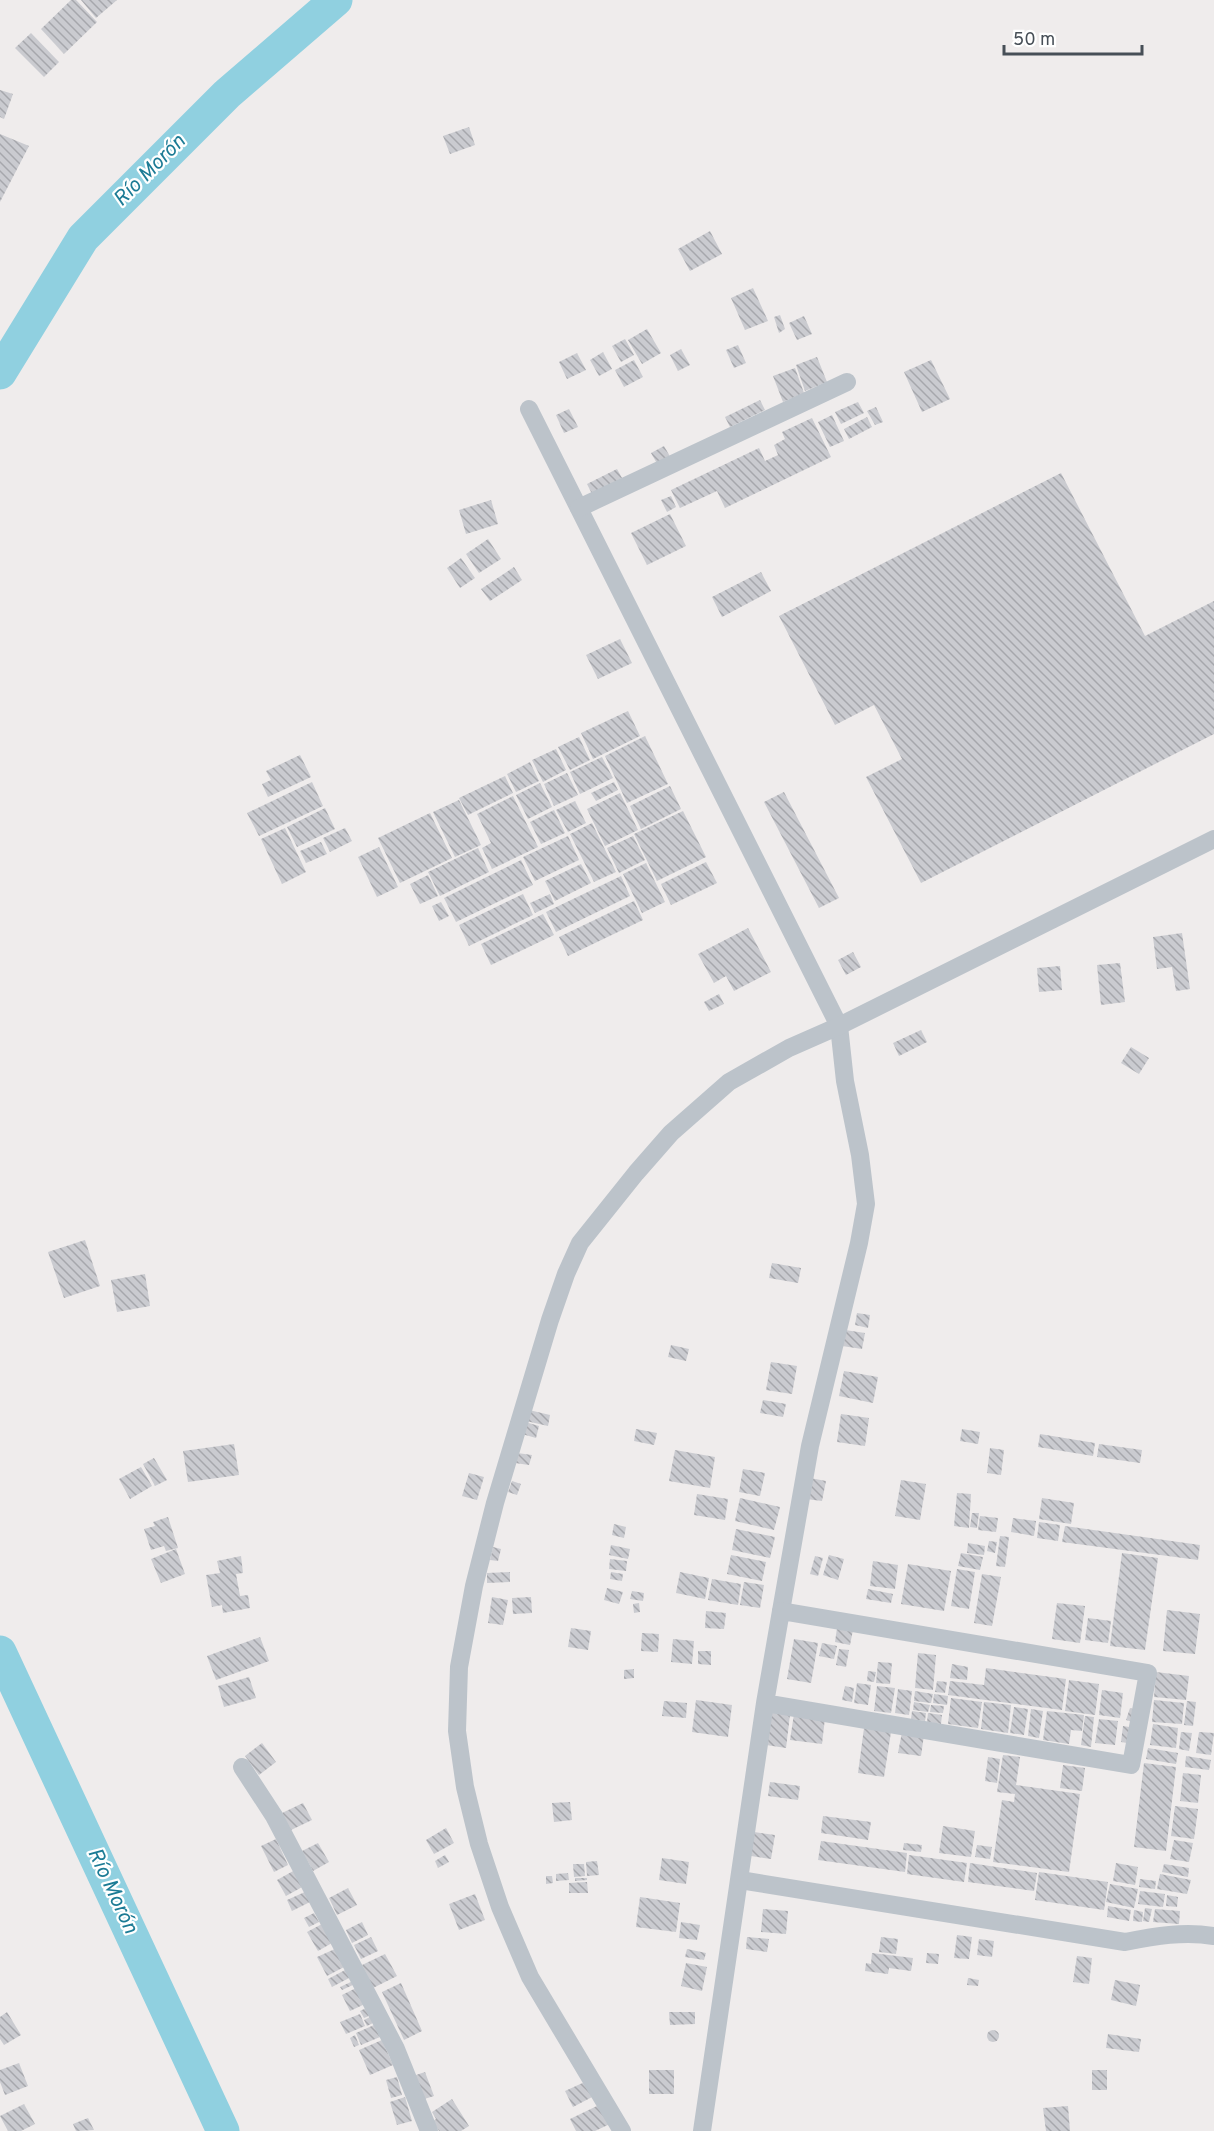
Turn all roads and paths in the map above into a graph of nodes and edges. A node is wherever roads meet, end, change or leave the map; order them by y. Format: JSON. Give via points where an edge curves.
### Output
{"nodes":[{"id":1,"x":848,"y":382,"type":"dead end"},
{"id":2,"x":529,"y":409,"type":"dead end"},
{"id":3,"x":579,"y":508,"type":"junction"},
{"id":4,"x":1214,"y":839,"type":"edge"},
{"id":5,"x":839,"y":1026,"type":"junction"},
{"id":6,"x":781,"y":1611,"type":"junction"},
{"id":7,"x":765,"y":1703,"type":"junction"},
{"id":8,"x":242,"y":1767,"type":"dead end"},
{"id":9,"x":740,"y":1880,"type":"junction"},
{"id":10,"x":1214,"y":1936,"type":"edge"},
{"id":11,"x":429,"y":2131,"type":"edge"},
{"id":12,"x":622,"y":2131,"type":"edge"},
{"id":13,"x":702,"y":2131,"type":"edge"}],
"edges":[{"from":1,"to":3,"type":"street"},
{"from":2,"to":3,"type":"street"},
{"from":3,"to":5,"type":"street"},
{"from":4,"to":5,"type":"street"},
{"from":5,"to":6,"type":"street","via":[[866,1204],[810,1446]]},
{"from":5,"to":12,"type":"street","via":[[789,1048],[729,1082],[671,1133],[580,1243],[550,1320],[474,1586],[459,1667],[457,1731],[478,1844],[530,1977]]},
{"from":6,"to":7,"type":"street"},
{"from":6,"to":7,"type":"street","via":[[1148,1673],[1131,1765]]},
{"from":7,"to":9,"type":"street"},
{"from":8,"to":11,"type":"street","via":[[274,1816],[396,2049]]},
{"from":9,"to":10,"type":"street","via":[[1125,1942],[1165,1934]]},
{"from":9,"to":13,"type":"street"}]}
